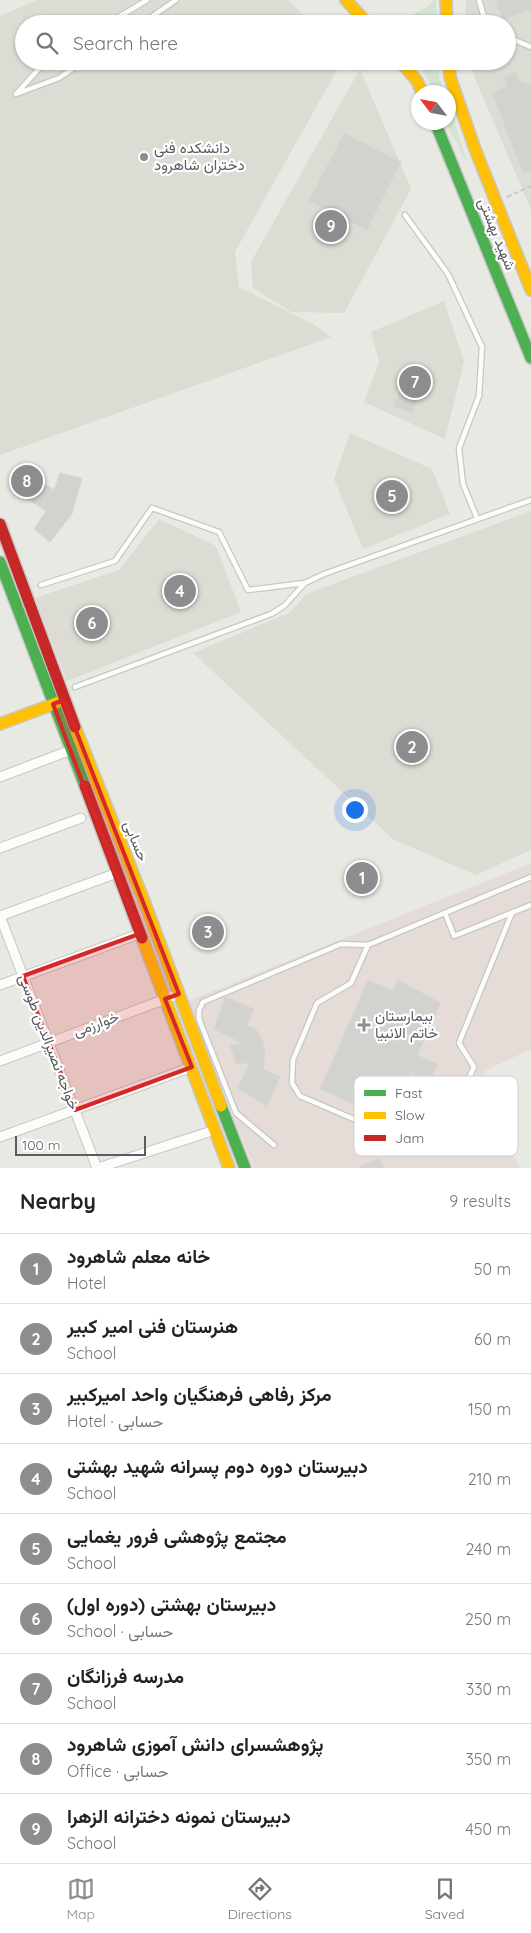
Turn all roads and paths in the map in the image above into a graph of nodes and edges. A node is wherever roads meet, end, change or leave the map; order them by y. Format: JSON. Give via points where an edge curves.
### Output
{"nodes":[{"id":1,"x":147,"y":0,"type":"edge"},
{"id":2,"x":176,"y":0,"type":"edge"},
{"id":3,"x":346,"y":0,"type":"edge"},
{"id":4,"x":446,"y":0,"type":"edge"},
{"id":5,"x":479,"y":0,"type":"edge"},
{"id":6,"x":122,"y":15,"type":"edge"},
{"id":7,"x":154,"y":15,"type":"edge"},
{"id":8,"x":360,"y":15,"type":"edge"},
{"id":9,"x":447,"y":15,"type":"edge"},
{"id":10,"x":483,"y":15,"type":"edge"},
{"id":11,"x":516,"y":40,"type":"edge"},
{"id":12,"x":530,"y":45,"type":"edge"},
{"id":13,"x":38,"y":70,"type":"edge"},
{"id":14,"x":71,"y":70,"type":"edge"},
{"id":15,"x":408,"y":70,"type":"edge"},
{"id":16,"x":450,"y":70,"type":"edge"},
{"id":17,"x":419,"y":85,"type":"edge"},
{"id":18,"x":438,"y":130,"type":"edge"},
{"id":19,"x":531,"y":186,"type":"edge"},
{"id":20,"x":496,"y":202,"type":"junction"},
{"id":21,"x":405,"y":215,"type":"dead end"},
{"id":22,"x":508,"y":234,"type":"junction"},
{"id":23,"x":502,"y":285,"type":"junction"},
{"id":24,"x":531,"y":290,"type":"edge"},
{"id":25,"x":531,"y":358,"type":"edge"},
{"id":26,"x":531,"y":500,"type":"edge"},
{"id":27,"x":477,"y":518,"type":"junction"},
{"id":28,"x":0,"y":524,"type":"edge"},
{"id":29,"x":0,"y":562,"type":"edge"},
{"id":30,"x":305,"y":583,"type":"junction"},
{"id":31,"x":41,"y":585,"type":"dead end"},
{"id":32,"x":74,"y":687,"type":"dead end"},
{"id":33,"x":64,"y":700,"type":"junction"},
{"id":34,"x":53,"y":704,"type":"junction"},
{"id":35,"x":0,"y":724,"type":"edge"},
{"id":36,"x":70,"y":750,"type":"junction"},
{"id":37,"x":0,"y":777,"type":"edge"},
{"id":38,"x":80,"y":818,"type":"dead end"},
{"id":39,"x":0,"y":848,"type":"edge"},
{"id":40,"x":117,"y":872,"type":"junction"},
{"id":41,"x":531,"y":877,"type":"edge"},
{"id":42,"x":531,"y":905,"type":"edge"},
{"id":43,"x":445,"y":913,"type":"junction"},
{"id":44,"x":512,"y":913,"type":"junction"},
{"id":45,"x":0,"y":916,"type":"edge"},
{"id":46,"x":139,"y":934,"type":"junction"},
{"id":47,"x":368,"y":945,"type":"junction"},
{"id":48,"x":23,"y":976,"type":"junction"},
{"id":49,"x":0,"y":985,"type":"edge"},
{"id":50,"x":179,"y":994,"type":"junction"},
{"id":51,"x":165,"y":999,"type":"junction"},
{"id":52,"x":49,"y":1042,"type":"junction"},
{"id":53,"x":0,"y":1061,"type":"edge"},
{"id":54,"x":192,"y":1067,"type":"junction"},
{"id":55,"x":470,"y":1076,"type":"edge"},
{"id":56,"x":75,"y":1110,"type":"junction"},
{"id":57,"x":354,"y":1119,"type":"edge"},
{"id":58,"x":215,"y":1130,"type":"junction"},
{"id":59,"x":0,"y":1137,"type":"edge"},
{"id":60,"x":274,"y":1145,"type":"dead end"},
{"id":61,"x":98,"y":1168,"type":"edge"},
{"id":62,"x":229,"y":1168,"type":"edge"},
{"id":63,"x":245,"y":1168,"type":"edge"}],
"edges":[{"from":1,"to":6,"type":"lane"},
{"from":2,"to":7,"type":"lane"},
{"from":3,"to":8,"type":"main road"},
{"from":4,"to":9,"type":"main road"},
{"from":5,"to":10,"type":"lane"},
{"from":11,"to":12,"type":"lane"},
{"from":13,"to":14,"type":"lane","via":[[16,94],[59,78]]},
{"from":15,"to":17,"type":"main road"},
{"from":16,"to":20,"type":"main road","name":"شهید بهشتی","via":[[474,149]]},
{"from":18,"to":23,"type":"main road","name":"شهید بهشتی"},
{"from":19,"to":20,"type":"path"},
{"from":20,"to":22,"type":"main road","name":"شهید بهشتی"},
{"from":21,"to":27,"type":"lane","via":[[448,274],[482,347],[480,396],[459,448],[463,484]]},
{"from":22,"to":23,"type":"main road","via":[[520,287],[510,292]]},
{"from":22,"to":24,"type":"main road","name":"شهید بهشتی"},
{"from":23,"to":25,"type":"main road","name":"شهید بهشتی"},
{"from":26,"to":27,"type":"lane"},
{"from":27,"to":30,"type":"lane"},
{"from":28,"to":33,"type":"main road","name":"حسابی"},
{"from":29,"to":34,"type":"main road","name":"حسابی"},
{"from":30,"to":31,"type":"lane","via":[[248,590],[219,532],[152,508],[115,561]]},
{"from":30,"to":32,"type":"lane","via":[[284,606],[271,614]]},
{"from":33,"to":34,"type":"main road"},
{"from":33,"to":50,"type":"main road","name":"حسابی"},
{"from":34,"to":35,"type":"main road"},
{"from":34,"to":36,"type":"main road","name":"حسابی"},
{"from":36,"to":37,"type":"street"},
{"from":36,"to":40,"type":"main road","name":"حسابی"},
{"from":38,"to":39,"type":"street"},
{"from":40,"to":45,"type":"street"},
{"from":40,"to":46,"type":"main road","name":"حسابی"},
{"from":41,"to":43,"type":"lane"},
{"from":42,"to":44,"type":"lane"},
{"from":43,"to":44,"type":"lane","via":[[454,936]]},
{"from":43,"to":47,"type":"lane"},
{"from":44,"to":55,"type":"lane","via":[[459,1042],[474,1067]]},
{"from":45,"to":48,"type":"street","name":"خواجه نصیرالدین طوسی"},
{"from":46,"to":48,"type":"street"},
{"from":46,"to":51,"type":"main road","name":"حسابی"},
{"from":47,"to":57,"type":"lane","via":[[351,983],[317,1002],[293,1060],[292,1083],[300,1096]]},
{"from":47,"to":60,"type":"lane","via":[[341,944],[203,1002],[198,1010],[236,1113]]},
{"from":48,"to":49,"type":"street"},
{"from":48,"to":52,"type":"street","name":"خواجه نصیرالدین طوسی"},
{"from":50,"to":51,"type":"street","name":"خوارزمی"},
{"from":50,"to":63,"type":"main road","name":"حسابی"},
{"from":51,"to":52,"type":"street","name":"خوارزمی"},
{"from":51,"to":54,"type":"main road","name":"حسابی"},
{"from":52,"to":53,"type":"street","name":"خوارزمی"},
{"from":52,"to":56,"type":"street","name":"خواجه نصیرالدین طوسی"},
{"from":54,"to":56,"type":"street"},
{"from":54,"to":58,"type":"main road","name":"حسابی"},
{"from":56,"to":59,"type":"street"},
{"from":56,"to":61,"type":"street","name":"خواجه نصیرالدین طوسی"},
{"from":58,"to":61,"type":"street"},
{"from":58,"to":62,"type":"main road","name":"حسابی"}]}
